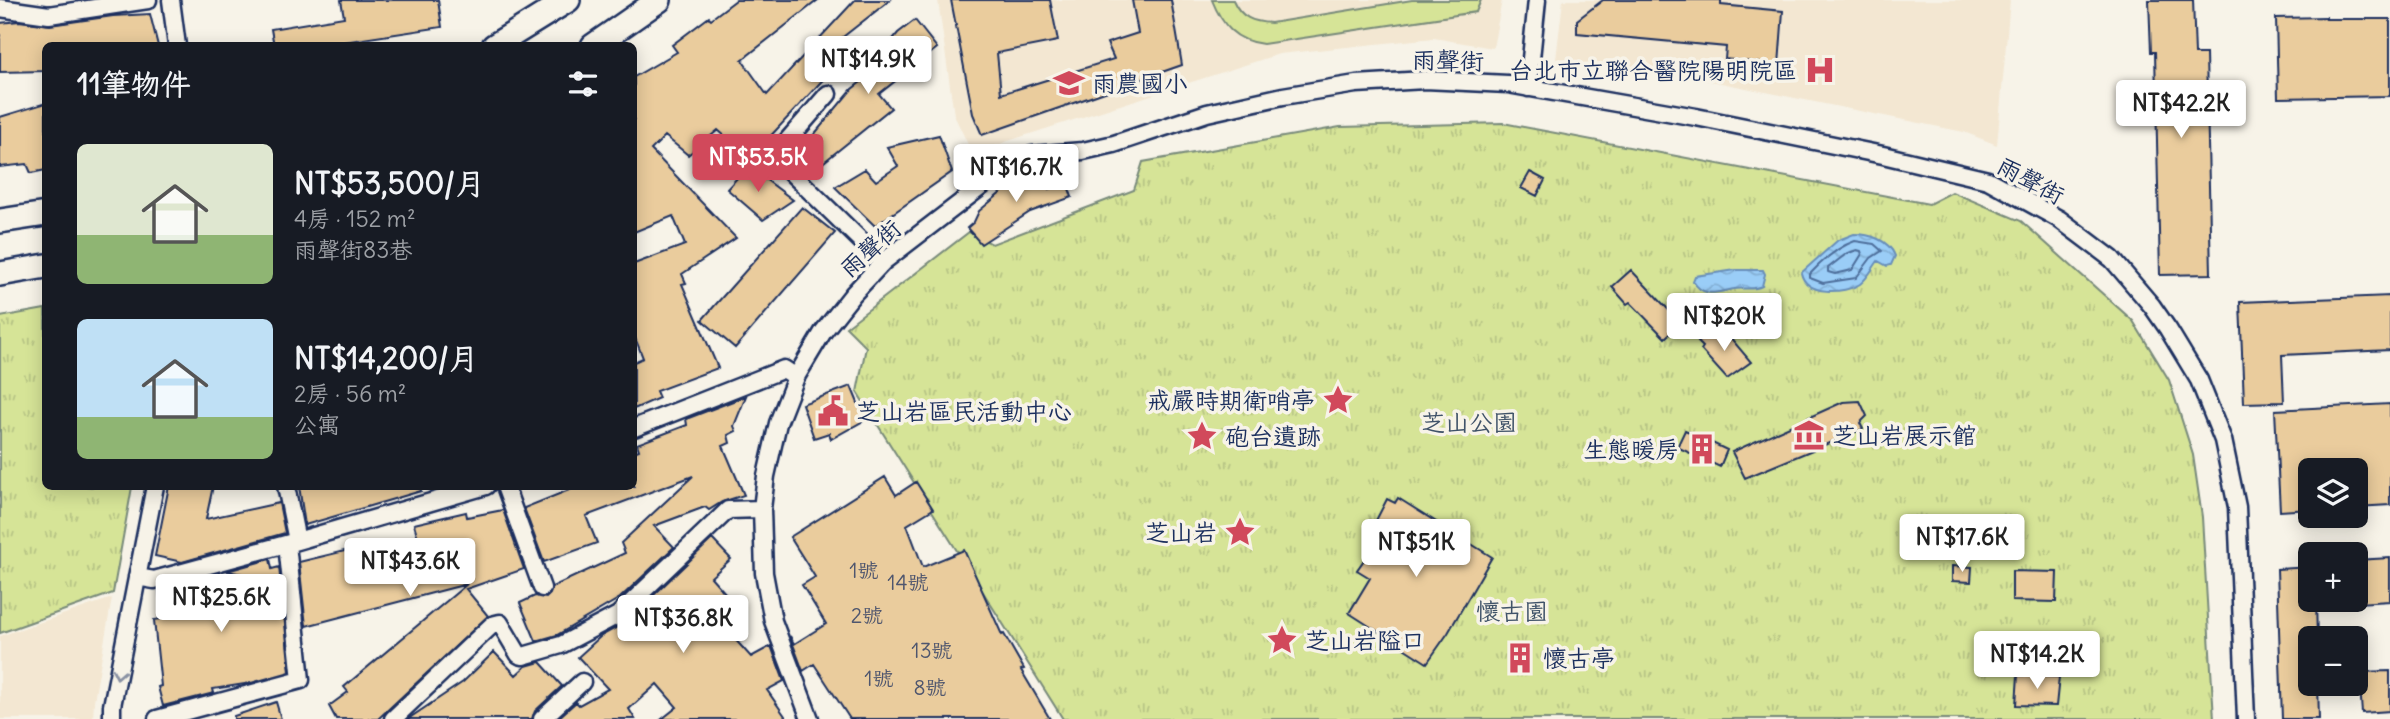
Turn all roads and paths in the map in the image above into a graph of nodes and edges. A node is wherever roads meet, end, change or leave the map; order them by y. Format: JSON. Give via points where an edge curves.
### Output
{"nodes":[{"id":1,"x":148,"y":0,"type":"edge"},
{"id":2,"x":171,"y":0,"type":"edge"},
{"id":3,"x":568,"y":0,"type":"edge"},
{"id":4,"x":659,"y":0,"type":"edge"},
{"id":5,"x":1537,"y":0,"type":"edge"},
{"id":6,"x":0,"y":8,"type":"edge"},
{"id":7,"x":176,"y":42,"type":"edge"},
{"id":8,"x":500,"y":42,"type":"edge"},
{"id":9,"x":599,"y":42,"type":"edge"},
{"id":10,"x":1528,"y":88,"type":"junction"},
{"id":11,"x":828,"y":94,"type":"dead end"},
{"id":12,"x":42,"y":215,"type":"edge"},
{"id":13,"x":0,"y":221,"type":"edge"},
{"id":14,"x":884,"y":262,"type":"junction"},
{"id":15,"x":42,"y":267,"type":"edge"},
{"id":16,"x":0,"y":274,"type":"edge"},
{"id":17,"x":796,"y":377,"type":"junction"},
{"id":18,"x":637,"y":427,"type":"edge"},
{"id":19,"x":154,"y":490,"type":"edge"},
{"id":20,"x":286,"y":490,"type":"edge"},
{"id":21,"x":472,"y":490,"type":"edge"},
{"id":22,"x":506,"y":490,"type":"edge"},
{"id":23,"x":762,"y":509,"type":"junction"},
{"id":24,"x":292,"y":543,"type":"junction"},
{"id":25,"x":137,"y":577,"type":"junction"},
{"id":26,"x":542,"y":588,"type":"dead end"},
{"id":27,"x":582,"y":682,"type":"dead end"},
{"id":28,"x":111,"y":719,"type":"edge"},
{"id":29,"x":158,"y":719,"type":"edge"},
{"id":30,"x":393,"y":719,"type":"edge"},
{"id":31,"x":542,"y":719,"type":"edge"},
{"id":32,"x":810,"y":719,"type":"edge"},
{"id":33,"x":2246,"y":719,"type":"edge"}],
"edges":[{"from":1,"to":6,"type":"street","via":[[49,15]]},
{"from":2,"to":7,"type":"street"},
{"from":3,"to":8,"type":"street"},
{"from":4,"to":9,"type":"street"},
{"from":5,"to":10,"type":"street"},
{"from":10,"to":14,"type":"street","name":"雨聲街","via":[[1425,80],[1356,84],[1206,113],[1083,151],[1032,155],[999,173]]},
{"from":10,"to":33,"type":"street","name":"雨聲街","via":[[1696,117],[1988,180],[2059,219],[2112,259],[2168,329],[2199,380],[2223,440],[2237,507]]},
{"from":11,"to":14,"type":"street","via":[[774,156]]},
{"from":12,"to":13,"type":"street"},
{"from":14,"to":17,"type":"street","name":"雨聲街","via":[[852,294]]},
{"from":15,"to":16,"type":"street"},
{"from":17,"to":18,"type":"street","via":[[784,369]]},
{"from":17,"to":23,"type":"street","name":"雨聲街","via":[[778,423]]},
{"from":19,"to":25,"type":"street"},
{"from":20,"to":24,"type":"street"},
{"from":21,"to":24,"type":"street"},
{"from":22,"to":26,"type":"street"},
{"from":23,"to":30,"type":"street","via":[[728,510],[618,615],[561,645],[519,655],[500,623],[492,625]]},
{"from":23,"to":32,"type":"street","name":"雨聲街","via":[[764,572],[773,621]]},
{"from":24,"to":25,"type":"street","via":[[154,580]]},
{"from":24,"to":29,"type":"street","via":[[301,680]]},
{"from":25,"to":28,"type":"street","one_way":true},
{"from":27,"to":31,"type":"street"}]}
